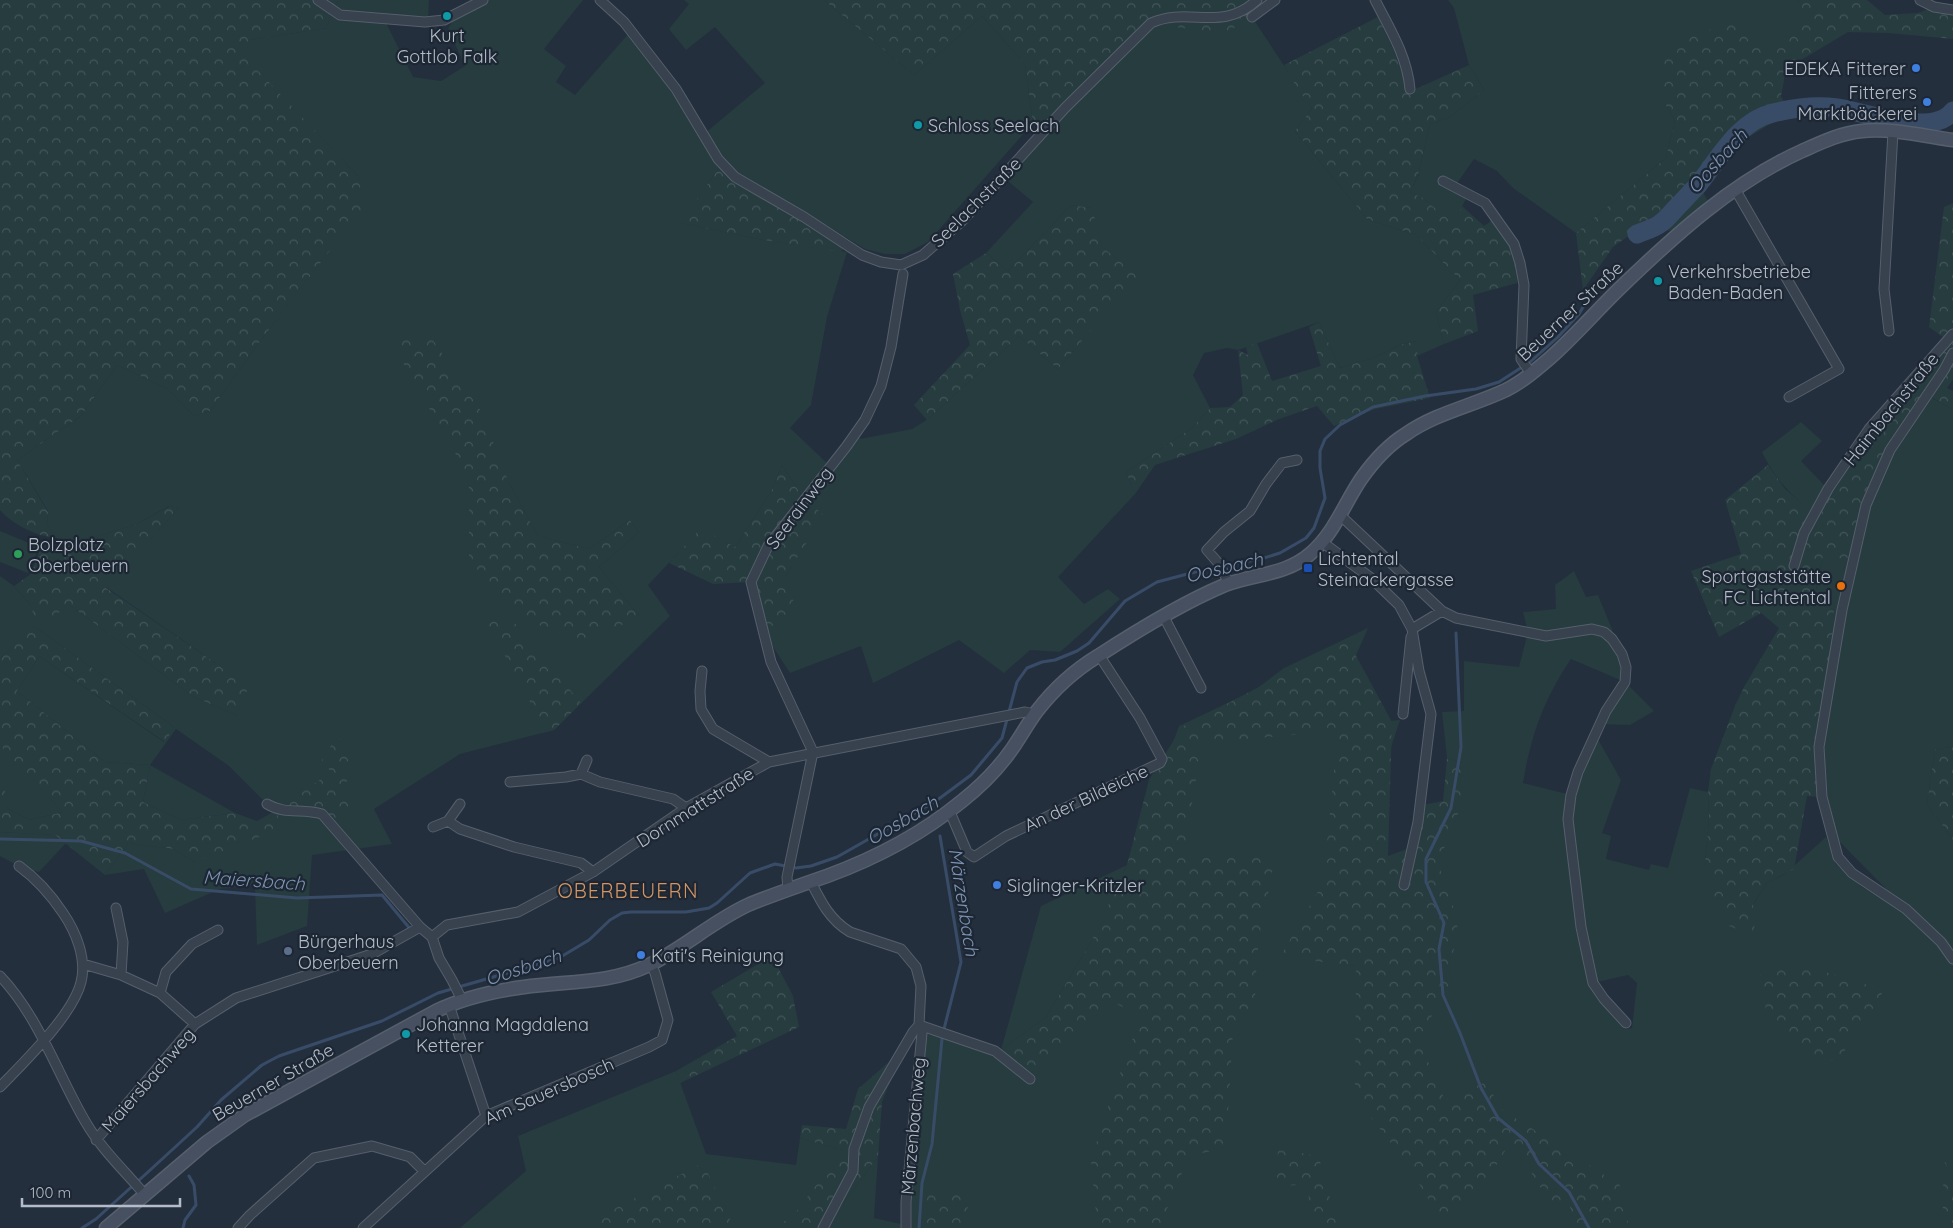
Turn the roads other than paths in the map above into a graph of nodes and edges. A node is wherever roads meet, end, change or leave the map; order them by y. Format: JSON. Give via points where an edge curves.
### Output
{"nodes":[{"id":1,"x":318,"y":0,"type":"edge"},
{"id":2,"x":483,"y":0,"type":"edge"},
{"id":3,"x":600,"y":0,"type":"edge"},
{"id":4,"x":1257,"y":0,"type":"edge"},
{"id":5,"x":1275,"y":0,"type":"edge"},
{"id":6,"x":1375,"y":0,"type":"edge"},
{"id":7,"x":1920,"y":0,"type":"edge"},
{"id":8,"x":1953,"y":10,"type":"edge"},
{"id":9,"x":1252,"y":17,"type":"dead end"},
{"id":10,"x":1410,"y":89,"type":"dead end"},
{"id":11,"x":1893,"y":132,"type":"junction"},
{"id":12,"x":1953,"y":140,"type":"edge"},
{"id":13,"x":1443,"y":181,"type":"dead end"},
{"id":14,"x":1735,"y":189,"type":"junction"},
{"id":15,"x":902,"y":274,"type":"dead end"},
{"id":16,"x":1889,"y":331,"type":"dead end"},
{"id":17,"x":1953,"y":334,"type":"edge"},
{"id":18,"x":1953,"y":353,"type":"edge"},
{"id":19,"x":1529,"y":371,"type":"junction"},
{"id":20,"x":1790,"y":397,"type":"dead end"},
{"id":21,"x":1297,"y":460,"type":"dead end"},
{"id":22,"x":1340,"y":515,"type":"junction"},
{"id":23,"x":1322,"y":542,"type":"junction"},
{"id":24,"x":1794,"y":566,"type":"dead end"},
{"id":25,"x":1224,"y":574,"type":"junction"},
{"id":26,"x":1442,"y":611,"type":"junction"},
{"id":27,"x":1164,"y":617,"type":"junction"},
{"id":28,"x":1412,"y":629,"type":"junction"},
{"id":29,"x":1099,"y":655,"type":"junction"},
{"id":30,"x":702,"y":671,"type":"dead end"},
{"id":31,"x":1201,"y":688,"type":"dead end"},
{"id":32,"x":1030,"y":713,"type":"junction"},
{"id":33,"x":1403,"y":714,"type":"dead end"},
{"id":34,"x":813,"y":752,"type":"junction"},
{"id":35,"x":587,"y":760,"type":"dead end"},
{"id":36,"x":769,"y":762,"type":"junction"},
{"id":37,"x":581,"y":774,"type":"junction"},
{"id":38,"x":510,"y":782,"type":"dead end"},
{"id":39,"x":267,"y":804,"type":"dead end"},
{"id":40,"x":460,"y":804,"type":"dead end"},
{"id":41,"x":686,"y":808,"type":"junction"},
{"id":42,"x":950,"y":812,"type":"junction"},
{"id":43,"x":448,"y":821,"type":"junction"},
{"id":44,"x":433,"y":827,"type":"dead end"},
{"id":45,"x":19,"y":866,"type":"dead end"},
{"id":46,"x":594,"y":872,"type":"junction"},
{"id":47,"x":811,"y":882,"type":"junction"},
{"id":48,"x":1404,"y":885,"type":"dead end"},
{"id":49,"x":788,"y":890,"type":"junction"},
{"id":50,"x":116,"y":908,"type":"dead end"},
{"id":51,"x":420,"y":927,"type":"junction"},
{"id":52,"x":218,"y":930,"type":"dead end"},
{"id":53,"x":432,"y":937,"type":"junction"},
{"id":54,"x":1953,"y":959,"type":"edge"},
{"id":55,"x":83,"y":964,"type":"junction"},
{"id":56,"x":651,"y":964,"type":"junction"},
{"id":57,"x":121,"y":975,"type":"junction"},
{"id":58,"x":0,"y":976,"type":"edge"},
{"id":59,"x":160,"y":993,"type":"junction"},
{"id":60,"x":460,"y":996,"type":"junction"},
{"id":61,"x":449,"y":1005,"type":"junction"},
{"id":62,"x":1626,"y":1023,"type":"dead end"},
{"id":63,"x":195,"y":1024,"type":"junction"},
{"id":64,"x":919,"y":1025,"type":"junction"},
{"id":65,"x":44,"y":1039,"type":"junction"},
{"id":66,"x":1030,"y":1079,"type":"dead end"},
{"id":67,"x":0,"y":1087,"type":"edge"},
{"id":68,"x":486,"y":1116,"type":"junction"},
{"id":69,"x":96,"y":1140,"type":"junction"},
{"id":70,"x":424,"y":1171,"type":"junction"},
{"id":71,"x":142,"y":1192,"type":"junction"},
{"id":72,"x":106,"y":1228,"type":"edge"},
{"id":73,"x":238,"y":1228,"type":"edge"},
{"id":74,"x":363,"y":1228,"type":"edge"},
{"id":75,"x":823,"y":1228,"type":"edge"},
{"id":76,"x":906,"y":1228,"type":"edge"}],
"edges":[{"from":1,"to":2,"type":"street","via":[[340,16],[435,22]]},
{"from":3,"to":4,"type":"street","name":"Seelachstraße","via":[[616,14],[676,89],[718,159],[735,177],[862,255],[901,265],[923,255],[962,220],[1065,108],[1151,23],[1176,16],[1229,16]]},
{"from":5,"to":9,"type":"street"},
{"from":6,"to":10,"type":"street","via":[[1396,40]]},
{"from":7,"to":8,"type":"street","via":[[1934,7]]},
{"from":11,"to":12,"type":"main road","name":"Beuerner Straße"},
{"from":11,"to":14,"type":"main road","name":"Beuerner Straße","via":[[1868,130],[1828,139],[1776,163]]},
{"from":11,"to":16,"type":"street","via":[[1884,289]]},
{"from":13,"to":19,"type":"street","via":[[1485,203],[1514,244],[1524,285],[1521,359]]},
{"from":14,"to":19,"type":"main road","name":"Beuerner Straße","via":[[1696,219],[1623,285],[1552,356]]},
{"from":14,"to":20,"type":"street","via":[[1839,369]]},
{"from":15,"to":34,"type":"street","name":"Seerainweg","via":[[892,347],[881,386],[865,420],[768,546],[751,582],[772,662]]},
{"from":17,"to":24,"type":"street","name":"Haimbachstraße","via":[[1869,430],[1837,476],[1804,533]]},
{"from":18,"to":54,"type":"street","name":"Haimbachstraße","via":[[1890,450],[1866,505],[1842,610],[1818,747],[1822,797],[1838,857],[1852,873],[1906,909],[1941,942]]},
{"from":19,"to":22,"type":"main road","name":"Beuerner Straße","via":[[1507,389],[1428,420],[1405,434],[1377,458]]},
{"from":21,"to":25,"type":"street","via":[[1282,463],[1250,511],[1207,550]]},
{"from":22,"to":23,"type":"main road","name":"Beuerner Straße"},
{"from":22,"to":26,"type":"street"},
{"from":23,"to":25,"type":"main road","name":"Beuerner Straße","via":[[1300,561],[1284,569]]},
{"from":23,"to":28,"type":"street","via":[[1392,598]]},
{"from":25,"to":27,"type":"main road","name":"Beuerner Straße"},
{"from":26,"to":28,"type":"street"},
{"from":26,"to":62,"type":"street","via":[[1456,618],[1546,636],[1592,628],[1604,632],[1622,654],[1626,667],[1625,682],[1606,711],[1578,772],[1568,819],[1581,927],[1593,983]]},
{"from":27,"to":29,"type":"main road","name":"Beuerner Straße"},
{"from":27,"to":31,"type":"street"},
{"from":28,"to":33,"type":"street"},
{"from":28,"to":48,"type":"street","via":[[1431,714],[1418,822]]},
{"from":29,"to":32,"type":"main road","name":"Beuerner Straße","via":[[1078,669]]},
{"from":29,"to":42,"type":"street","name":"An der Bildeiche","via":[[1140,718],[1162,759],[1160,763],[1006,836],[974,857],[967,852]]},
{"from":30,"to":36,"type":"street","via":[[701,709],[713,729]]},
{"from":32,"to":34,"type":"street","name":"Dornmattstraße"},
{"from":32,"to":42,"type":"main road","name":"Beuerner Straße","via":[[1011,750],[996,770]]},
{"from":34,"to":36,"type":"street","name":"Dornmattstraße"},
{"from":34,"to":49,"type":"street","via":[[787,877]]},
{"from":35,"to":37,"type":"street"},
{"from":36,"to":41,"type":"street","name":"Dornmattstraße"},
{"from":37,"to":38,"type":"street"},
{"from":37,"to":41,"type":"street","via":[[600,782],[674,798]]},
{"from":39,"to":51,"type":"street","via":[[276,810],[322,814]]},
{"from":40,"to":43,"type":"street"},
{"from":41,"to":46,"type":"street","name":"Dornmattstraße"},
{"from":42,"to":47,"type":"main road","name":"Beuerner Straße","via":[[883,852]]},
{"from":43,"to":44,"type":"street"},
{"from":43,"to":46,"type":"street","via":[[460,829],[514,847],[580,863]]},
{"from":45,"to":55,"type":"street","via":[[53,898],[72,926]]},
{"from":46,"to":53,"type":"street","name":"Dornmattstraße","via":[[518,912],[447,925]]},
{"from":47,"to":49,"type":"main road","name":"Beuerner Straße"},
{"from":47,"to":64,"type":"street","name":"Märzenbachweg","via":[[824,908],[844,929],[901,949],[916,967],[921,986]]},
{"from":49,"to":56,"type":"main road","name":"Beuerner Straße","via":[[745,906]]},
{"from":50,"to":57,"type":"street","via":[[123,942]]},
{"from":51,"to":53,"type":"street"},
{"from":51,"to":63,"type":"street","name":"Maiersbachweg","via":[[372,954],[236,998]]},
{"from":52,"to":59,"type":"street","via":[[192,944],[166,972]]},
{"from":53,"to":60,"type":"street","via":[[439,958]]},
{"from":55,"to":57,"type":"street"},
{"from":55,"to":65,"type":"street","via":[[81,982],[66,1014]]},
{"from":56,"to":60,"type":"main road","name":"Beuerner Straße","via":[[619,978]]},
{"from":56,"to":68,"type":"street","name":"Am Sauersbosch","via":[[668,1020],[662,1040]]},
{"from":57,"to":59,"type":"street"},
{"from":58,"to":65,"type":"street"},
{"from":59,"to":63,"type":"street"},
{"from":60,"to":61,"type":"main road","name":"Beuerner Straße"},
{"from":61,"to":68,"type":"street"},
{"from":61,"to":71,"type":"main road","name":"Beuerner Straße","via":[[245,1115]]},
{"from":63,"to":69,"type":"street","name":"Maiersbachweg"},
{"from":64,"to":66,"type":"street","via":[[995,1051]]},
{"from":64,"to":75,"type":"street","via":[[869,1107],[854,1149],[853,1172]]},
{"from":64,"to":76,"type":"street","name":"Märzenbachweg","via":[[922,1033]]},
{"from":65,"to":67,"type":"street"},
{"from":65,"to":69,"type":"street"},
{"from":68,"to":70,"type":"street","name":"Am Sauersbosch"},
{"from":69,"to":71,"type":"street"},
{"from":70,"to":73,"type":"street","via":[[410,1157],[372,1146],[314,1158]]},
{"from":70,"to":74,"type":"street","name":"Am Sauersbosch"},
{"from":71,"to":72,"type":"main road","name":"Beuerner Straße"}]}
